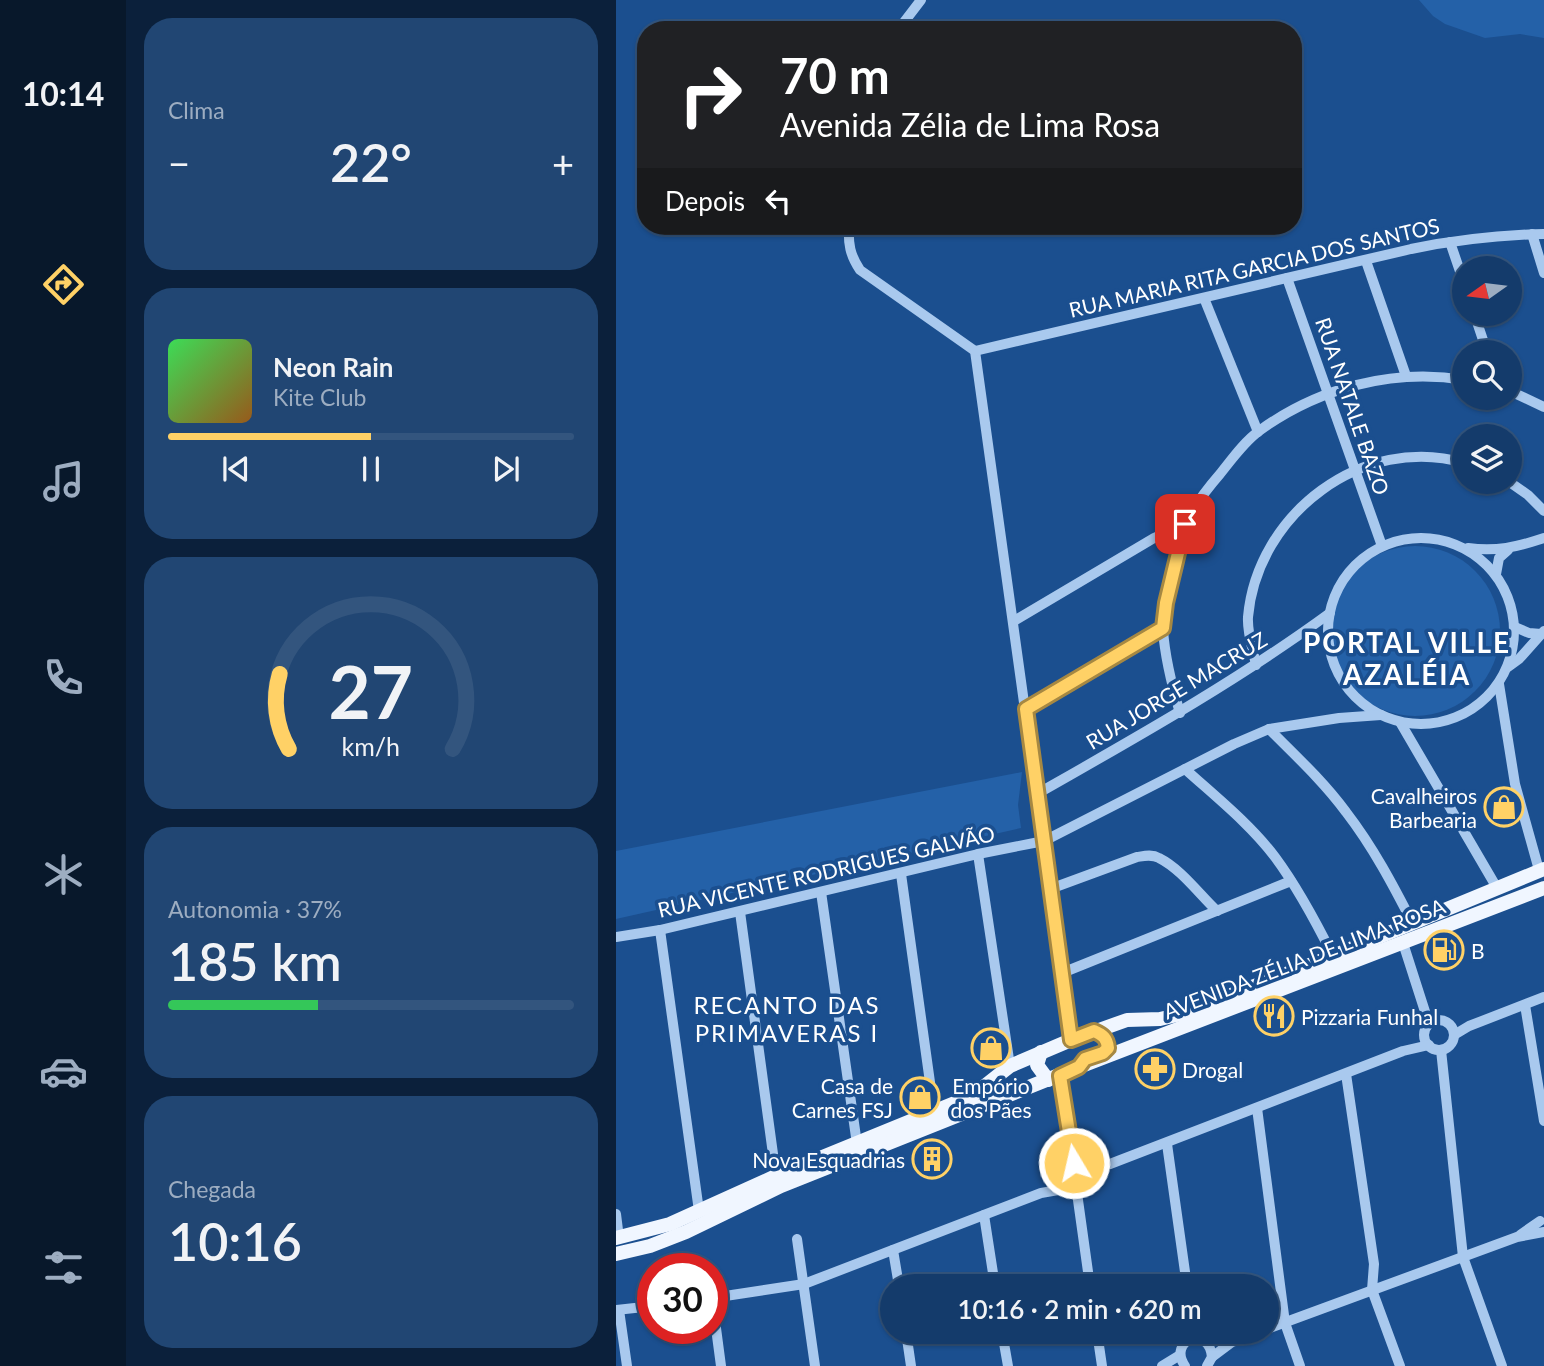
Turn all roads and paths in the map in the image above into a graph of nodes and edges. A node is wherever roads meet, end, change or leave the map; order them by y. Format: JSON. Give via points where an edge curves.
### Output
{"nodes":[{"id":1,"x":921,"y":0,"type":"edge"},
{"id":2,"x":905,"y":21,"type":"edge"},
{"id":3,"x":1532,"y":234,"type":"junction"},
{"id":4,"x":1544,"y":234,"type":"edge"},
{"id":5,"x":850,"y":235,"type":"edge"},
{"id":6,"x":1450,"y":242,"type":"junction"},
{"id":7,"x":1455,"y":256,"type":"edge"},
{"id":8,"x":1366,"y":261,"type":"junction"},
{"id":9,"x":1544,"y":273,"type":"edge"},
{"id":10,"x":1287,"y":278,"type":"junction"},
{"id":11,"x":1205,"y":298,"type":"junction"},
{"id":12,"x":975,"y":351,"type":"junction"},
{"id":13,"x":1406,"y":376,"type":"junction"},
{"id":14,"x":1452,"y":378,"type":"edge"},
{"id":15,"x":1328,"y":393,"type":"junction"},
{"id":16,"x":1522,"y":397,"type":"edge"},
{"id":17,"x":1544,"y":407,"type":"edge"},
{"id":18,"x":1258,"y":432,"type":"junction"},
{"id":19,"x":1452,"y":461,"type":"edge"},
{"id":20,"x":1355,"y":471,"type":"junction"},
{"id":21,"x":1522,"y":491,"type":"edge"},
{"id":22,"x":1544,"y":511,"type":"edge"},
{"id":23,"x":1185,"y":524,"type":"junction"},
{"id":24,"x":1544,"y":538,"type":"edge"},
{"id":25,"x":1382,"y":546,"type":"junction"},
{"id":26,"x":1463,"y":547,"type":"junction"},
{"id":27,"x":1508,"y":550,"type":"junction"},
{"id":28,"x":1496,"y":574,"type":"junction"},
{"id":29,"x":1330,"y":613,"type":"junction"},
{"id":30,"x":1014,"y":621,"type":"junction"},
{"id":31,"x":1515,"y":627,"type":"junction"},
{"id":32,"x":1163,"y":628,"type":"junction"},
{"id":33,"x":1543,"y":633,"type":"edge"},
{"id":34,"x":1256,"y":665,"type":"junction"},
{"id":35,"x":1508,"y":667,"type":"junction"},
{"id":36,"x":1499,"y":684,"type":"junction"},
{"id":37,"x":1026,"y":709,"type":"junction"},
{"id":38,"x":1180,"y":713,"type":"junction"},
{"id":39,"x":1381,"y":715,"type":"junction"},
{"id":40,"x":1400,"y":722,"type":"junction"},
{"id":41,"x":1269,"y":729,"type":"junction"},
{"id":42,"x":1185,"y":769,"type":"junction"},
{"id":43,"x":1037,"y":794,"type":"junction"},
{"id":44,"x":1044,"y":841,"type":"junction"},
{"id":45,"x":978,"y":854,"type":"junction"},
{"id":46,"x":1541,"y":870,"type":"edge"},
{"id":47,"x":901,"y":874,"type":"junction"},
{"id":48,"x":1291,"y":881,"type":"junction"},
{"id":49,"x":1497,"y":888,"type":"junction"},
{"id":50,"x":1544,"y":888,"type":"edge"},
{"id":51,"x":1050,"y":889,"type":"junction"},
{"id":52,"x":821,"y":892,"type":"junction"},
{"id":53,"x":1217,"y":911,"type":"junction"},
{"id":54,"x":740,"y":912,"type":"junction"},
{"id":55,"x":1413,"y":924,"type":"junction"},
{"id":56,"x":660,"y":930,"type":"junction"},
{"id":57,"x":616,"y":937,"type":"edge"},
{"id":58,"x":1403,"y":943,"type":"junction"},
{"id":59,"x":1333,"y":956,"type":"junction"},
{"id":60,"x":1062,"y":973,"type":"junction"},
{"id":61,"x":1544,"y":997,"type":"edge"},
{"id":62,"x":1525,"y":1005,"type":"junction"},
{"id":63,"x":1094,"y":1031,"type":"junction"},
{"id":64,"x":1453,"y":1031,"type":"junction"},
{"id":65,"x":1428,"y":1035,"type":"junction"},
{"id":66,"x":1071,"y":1040,"type":"junction"},
{"id":67,"x":1441,"y":1050,"type":"junction"},
{"id":68,"x":1041,"y":1052,"type":"junction"},
{"id":69,"x":1010,"y":1066,"type":"junction"},
{"id":70,"x":1079,"y":1067,"type":"junction"},
{"id":71,"x":1346,"y":1074,"type":"junction"},
{"id":72,"x":1054,"y":1078,"type":"junction"},
{"id":73,"x":1257,"y":1108,"type":"junction"},
{"id":74,"x":934,"y":1111,"type":"junction"},
{"id":75,"x":1544,"y":1121,"type":"edge"},
{"id":76,"x":857,"y":1144,"type":"junction"},
{"id":77,"x":1167,"y":1144,"type":"junction"},
{"id":78,"x":1074,"y":1163,"type":"junction"},
{"id":79,"x":1088,"y":1173,"type":"junction"},
{"id":80,"x":776,"y":1176,"type":"junction"},
{"id":81,"x":1059,"y":1177,"type":"junction"},
{"id":82,"x":1064,"y":1189,"type":"junction"},
{"id":83,"x":1041,"y":1193,"type":"junction"},
{"id":84,"x":1077,"y":1193,"type":"junction"},
{"id":85,"x":699,"y":1211,"type":"junction"},
{"id":86,"x":616,"y":1214,"type":"edge"},
{"id":87,"x":984,"y":1216,"type":"junction"},
{"id":88,"x":1543,"y":1224,"type":"edge"},
{"id":89,"x":617,"y":1238,"type":"edge"},
{"id":90,"x":797,"y":1239,"type":"dead end"},
{"id":91,"x":893,"y":1250,"type":"junction"},
{"id":92,"x":616,"y":1254,"type":"edge"},
{"id":93,"x":1463,"y":1257,"type":"junction"},
{"id":94,"x":897,"y":1274,"type":"edge"},
{"id":95,"x":993,"y":1274,"type":"edge"},
{"id":96,"x":1088,"y":1274,"type":"edge"},
{"id":97,"x":1185,"y":1274,"type":"edge"},
{"id":98,"x":804,"y":1284,"type":"junction"},
{"id":99,"x":1372,"y":1290,"type":"junction"},
{"id":100,"x":728,"y":1296,"type":"edge"},
{"id":101,"x":637,"y":1308,"type":"edge"},
{"id":102,"x":618,"y":1310,"type":"edge"},
{"id":103,"x":1285,"y":1323,"type":"junction"},
{"id":104,"x":1279,"y":1325,"type":"edge"},
{"id":105,"x":718,"y":1344,"type":"edge"},
{"id":106,"x":908,"y":1344,"type":"edge"},
{"id":107,"x":1004,"y":1344,"type":"edge"},
{"id":108,"x":1099,"y":1344,"type":"edge"},
{"id":109,"x":1184,"y":1344,"type":"edge"},
{"id":110,"x":1209,"y":1344,"type":"edge"},
{"id":111,"x":1230,"y":1344,"type":"edge"},
{"id":112,"x":1180,"y":1355,"type":"junction"},
{"id":113,"x":1209,"y":1361,"type":"edge"},
{"id":114,"x":626,"y":1366,"type":"edge"},
{"id":115,"x":721,"y":1366,"type":"edge"},
{"id":116,"x":815,"y":1366,"type":"edge"},
{"id":117,"x":911,"y":1366,"type":"edge"},
{"id":118,"x":1008,"y":1366,"type":"edge"},
{"id":119,"x":1102,"y":1366,"type":"edge"},
{"id":120,"x":1162,"y":1366,"type":"edge"},
{"id":121,"x":1185,"y":1366,"type":"edge"},
{"id":122,"x":1300,"y":1366,"type":"edge"},
{"id":123,"x":1400,"y":1366,"type":"edge"},
{"id":124,"x":1502,"y":1366,"type":"edge"}],
"edges":[{"from":1,"to":2,"type":"street"},
{"from":3,"to":4,"type":"street","name":"RUA MARIA RITA GARCIA DOS SANTOS"},
{"from":3,"to":6,"type":"street","name":"RUA MARIA RITA GARCIA DOS SANTOS"},
{"from":3,"to":9,"type":"street"},
{"from":5,"to":12,"type":"street","via":[[851,256],[860,270]]},
{"from":6,"to":7,"type":"street"},
{"from":6,"to":8,"type":"street","name":"RUA MARIA RITA GARCIA DOS SANTOS"},
{"from":8,"to":10,"type":"street","name":"RUA MARIA RITA GARCIA DOS SANTOS"},
{"from":8,"to":13,"type":"street"},
{"from":10,"to":11,"type":"street","name":"RUA MARIA RITA GARCIA DOS SANTOS"},
{"from":10,"to":15,"type":"street","name":"RUA NATALE BAZO"},
{"from":11,"to":12,"type":"street","name":"RUA MARIA RITA GARCIA DOS SANTOS"},
{"from":11,"to":18,"type":"street"},
{"from":12,"to":30,"type":"street"},
{"from":13,"to":14,"type":"street"},
{"from":13,"to":15,"type":"street"},
{"from":15,"to":18,"type":"street"},
{"from":15,"to":20,"type":"street","name":"RUA NATALE BAZO"},
{"from":16,"to":17,"type":"street"},
{"from":18,"to":23,"type":"street","via":[[1208,489]]},
{"from":19,"to":20,"type":"street","via":[[1400,458]]},
{"from":20,"to":25,"type":"street","name":"RUA NATALE BAZO"},
{"from":20,"to":34,"type":"street","via":[[1303,503],[1269,550],[1252,587],[1248,620]]},
{"from":21,"to":22,"type":"street"},
{"from":23,"to":30,"type":"street"},
{"from":23,"to":32,"type":"street"},
{"from":24,"to":27,"type":"street"},
{"from":25,"to":26,"type":"street","via":[[1408,538],[1436,538]]},
{"from":25,"to":29,"type":"street","via":[[1348,573]]},
{"from":26,"to":27,"type":"street"},
{"from":26,"to":28,"type":"street"},
{"from":27,"to":28,"type":"street","via":[[1499,558]]},
{"from":28,"to":31,"type":"street","via":[[1509,599]]},
{"from":29,"to":34,"type":"street","name":"RUA JORGE MACRUZ"},
{"from":29,"to":39,"type":"street","via":[[1328,636],[1343,681],[1357,699]]},
{"from":30,"to":37,"type":"street"},
{"from":31,"to":33,"type":"street"},
{"from":31,"to":35,"type":"street"},
{"from":32,"to":37,"type":"street"},
{"from":32,"to":38,"type":"street"},
{"from":33,"to":35,"type":"street"},
{"from":34,"to":38,"type":"street","name":"RUA JORGE MACRUZ"},
{"from":35,"to":36,"type":"street"},
{"from":36,"to":40,"type":"street","via":[[1465,714],[1440,723]]},
{"from":36,"to":46,"type":"street","via":[[1515,784]]},
{"from":37,"to":43,"type":"street"},
{"from":38,"to":43,"type":"street","name":"RUA JORGE MACRUZ"},
{"from":39,"to":40,"type":"street"},
{"from":39,"to":41,"type":"street","name":"RUA VICENTE RODRIGUES GALVÃO"},
{"from":40,"to":49,"type":"street"},
{"from":41,"to":42,"type":"street","name":"RUA VICENTE RODRIGUES GALVÃO"},
{"from":41,"to":55,"type":"street","via":[[1345,811],[1371,847]]},
{"from":42,"to":44,"type":"street","name":"RUA VICENTE RODRIGUES GALVÃO"},
{"from":42,"to":48,"type":"street","via":[[1245,825]]},
{"from":43,"to":44,"type":"street"},
{"from":44,"to":45,"type":"street","name":"RUA VICENTE RODRIGUES GALVÃO"},
{"from":44,"to":51,"type":"street"},
{"from":45,"to":47,"type":"street","name":"RUA VICENTE RODRIGUES GALVÃO"},
{"from":45,"to":69,"type":"street"},
{"from":46,"to":49,"type":"main road","name":"AVENIDA ZÉLIA DE LIMA ROSA"},
{"from":47,"to":52,"type":"street","name":"RUA VICENTE RODRIGUES GALVÃO"},
{"from":47,"to":74,"type":"street"},
{"from":48,"to":53,"type":"street"},
{"from":48,"to":59,"type":"street"},
{"from":49,"to":55,"type":"main road","name":"AVENIDA ZÉLIA DE LIMA ROSA"},
{"from":50,"to":58,"type":"main road","name":"AVENIDA ZÉLIA DE LIMA ROSA"},
{"from":51,"to":53,"type":"street","via":[[1137,858],[1158,857]]},
{"from":51,"to":60,"type":"street"},
{"from":52,"to":54,"type":"street","name":"RUA VICENTE RODRIGUES GALVÃO"},
{"from":52,"to":76,"type":"street"},
{"from":53,"to":60,"type":"street"},
{"from":54,"to":56,"type":"street","name":"RUA VICENTE RODRIGUES GALVÃO"},
{"from":54,"to":80,"type":"street"},
{"from":55,"to":59,"type":"main road","name":"AVENIDA ZÉLIA DE LIMA ROSA"},
{"from":56,"to":57,"type":"street","name":"RUA VICENTE RODRIGUES GALVÃO"},
{"from":56,"to":85,"type":"street"},
{"from":58,"to":65,"type":"street"},
{"from":58,"to":70,"type":"main road","name":"AVENIDA ZÉLIA DE LIMA ROSA"},
{"from":59,"to":63,"type":"main road","name":"AVENIDA ZÉLIA DE LIMA ROSA","via":[[1181,1014],[1127,1020]]},
{"from":60,"to":66,"type":"street"},
{"from":61,"to":62,"type":"street"},
{"from":62,"to":64,"type":"street"},
{"from":62,"to":75,"type":"street"},
{"from":63,"to":66,"type":"main road","name":"AVENIDA ZÉLIA DE LIMA ROSA"},
{"from":63,"to":70,"type":"main road","name":"AVENIDA ZÉLIA DE LIMA ROSA","via":[[1105,1038],[1108,1048]]},
{"from":64,"to":65,"type":"street","via":[[1439,1020]]},
{"from":64,"to":67,"type":"street","via":[[1449,1046]]},
{"from":65,"to":67,"type":"street"},
{"from":65,"to":71,"type":"street","via":[[1403,1051]]},
{"from":66,"to":68,"type":"main road","name":"AVENIDA ZÉLIA DE LIMA ROSA"},
{"from":67,"to":93,"type":"street"},
{"from":68,"to":69,"type":"main road","name":"AVENIDA ZÉLIA DE LIMA ROSA"},
{"from":68,"to":72,"type":"main road","via":[[1037,1065]]},
{"from":69,"to":74,"type":"main road","name":"AVENIDA ZÉLIA DE LIMA ROSA","via":[[972,1096]]},
{"from":70,"to":72,"type":"main road","name":"AVENIDA ZÉLIA DE LIMA ROSA"},
{"from":71,"to":73,"type":"street"},
{"from":71,"to":99,"type":"street","via":[[1374,1264]]},
{"from":72,"to":78,"type":"street"},
{"from":72,"to":92,"type":"main road","name":"AVENIDA ZÉLIA DE LIMA ROSA","via":[[781,1186],[686,1232]]},
{"from":73,"to":77,"type":"street"},
{"from":73,"to":103,"type":"street"},
{"from":74,"to":76,"type":"main road","name":"AVENIDA ZÉLIA DE LIMA ROSA"},
{"from":76,"to":80,"type":"main road","name":"AVENIDA ZÉLIA DE LIMA ROSA"},
{"from":77,"to":79,"type":"street"},
{"from":77,"to":97,"type":"street"},
{"from":78,"to":79,"type":"street"},
{"from":78,"to":81,"type":"street"},
{"from":79,"to":84,"type":"street","via":[[1086,1188]]},
{"from":80,"to":85,"type":"main road","name":"AVENIDA ZÉLIA DE LIMA ROSA"},
{"from":81,"to":82,"type":"street"},
{"from":81,"to":83,"type":"street"},
{"from":82,"to":83,"type":"street"},
{"from":82,"to":84,"type":"street"},
{"from":83,"to":87,"type":"street"},
{"from":84,"to":96,"type":"street"},
{"from":85,"to":89,"type":"main road","name":"AVENIDA ZÉLIA DE LIMA ROSA"},
{"from":86,"to":89,"type":"street"},
{"from":87,"to":91,"type":"street"},
{"from":87,"to":95,"type":"street"},
{"from":88,"to":93,"type":"street"},
{"from":90,"to":98,"type":"street"},
{"from":91,"to":94,"type":"street"},
{"from":91,"to":98,"type":"street"},
{"from":93,"to":99,"type":"street"},
{"from":93,"to":124,"type":"street"},
{"from":98,"to":100,"type":"street"},
{"from":98,"to":116,"type":"street"},
{"from":99,"to":103,"type":"street"},
{"from":99,"to":123,"type":"street"},
{"from":101,"to":102,"type":"street"},
{"from":102,"to":114,"type":"street"},
{"from":103,"to":104,"type":"street"},
{"from":103,"to":122,"type":"street"},
{"from":105,"to":115,"type":"street"},
{"from":106,"to":117,"type":"street"},
{"from":107,"to":118,"type":"street"},
{"from":108,"to":119,"type":"street"},
{"from":109,"to":112,"type":"street"},
{"from":110,"to":113,"type":"street"},
{"from":111,"to":113,"type":"street"},
{"from":112,"to":120,"type":"street"},
{"from":112,"to":121,"type":"street"}]}
